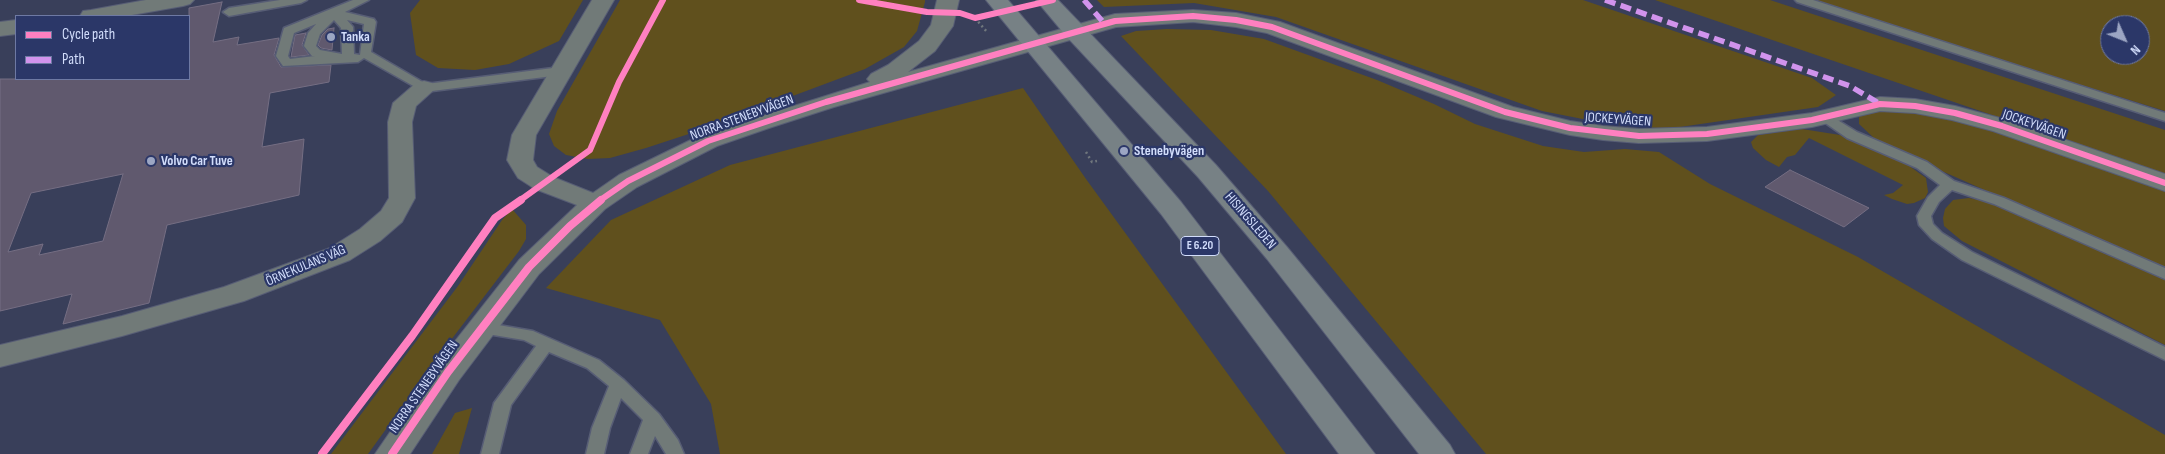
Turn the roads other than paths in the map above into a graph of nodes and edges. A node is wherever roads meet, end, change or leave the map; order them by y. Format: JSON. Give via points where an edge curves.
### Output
{"nodes":[{"id":1,"x":183,"y":0,"type":"edge"},
{"id":2,"x":301,"y":0,"type":"edge"},
{"id":3,"x":363,"y":0,"type":"edge"},
{"id":4,"x":603,"y":0,"type":"edge"},
{"id":5,"x":948,"y":0,"type":"edge"},
{"id":6,"x":997,"y":0,"type":"edge"},
{"id":7,"x":1048,"y":0,"type":"edge"},
{"id":8,"x":1801,"y":0,"type":"edge"},
{"id":9,"x":229,"y":12,"type":"dead end"},
{"id":10,"x":334,"y":13,"type":"junction"},
{"id":11,"x":97,"y":15,"type":"edge"},
{"id":12,"x":15,"y":27,"type":"edge"},
{"id":13,"x":0,"y":29,"type":"edge"},
{"id":14,"x":1075,"y":32,"type":"junction"},
{"id":15,"x":1034,"y":44,"type":"junction"},
{"id":16,"x":348,"y":58,"type":"junction"},
{"id":17,"x":375,"y":60,"type":"junction"},
{"id":18,"x":561,"y":71,"type":"junction"},
{"id":19,"x":424,"y":88,"type":"junction"},
{"id":20,"x":846,"y":96,"type":"junction"},
{"id":21,"x":1826,"y":117,"type":"junction"},
{"id":22,"x":2165,"y":117,"type":"edge"},
{"id":23,"x":2165,"y":183,"type":"edge"},
{"id":24,"x":1949,"y":184,"type":"junction"},
{"id":25,"x":596,"y":203,"type":"junction"},
{"id":26,"x":2165,"y":274,"type":"edge"},
{"id":27,"x":482,"y":328,"type":"junction"},
{"id":28,"x":546,"y":344,"type":"junction"},
{"id":29,"x":2165,"y":354,"type":"edge"},
{"id":30,"x":0,"y":356,"type":"edge"},
{"id":31,"x":618,"y":384,"type":"junction"},
{"id":32,"x":653,"y":419,"type":"junction"},
{"id":33,"x":392,"y":454,"type":"edge"},
{"id":34,"x":490,"y":454,"type":"edge"},
{"id":35,"x":595,"y":454,"type":"edge"},
{"id":36,"x":639,"y":454,"type":"edge"},
{"id":37,"x":675,"y":454,"type":"edge"},
{"id":38,"x":1358,"y":454,"type":"edge"},
{"id":39,"x":1438,"y":454,"type":"edge"}],
"edges":[{"from":1,"to":11,"type":"street"},
{"from":2,"to":9,"type":"lane"},
{"from":3,"to":10,"type":"lane"},
{"from":4,"to":18,"type":"street"},
{"from":5,"to":20,"type":"street","via":[[942,26],[927,46],[896,70]]},
{"from":6,"to":15,"type":"highway","number":"E 6.20"},
{"from":7,"to":14,"type":"highway","name":"HISINGSLEDEN"},
{"from":8,"to":22,"type":"lane"},
{"from":10,"to":16,"type":"lane","via":[[347,27]]},
{"from":10,"to":16,"type":"lane","via":[[314,33],[310,46],[316,53]]},
{"from":10,"to":16,"type":"lane","via":[[288,31],[282,56],[288,63]]},
{"from":10,"to":17,"type":"lane","via":[[370,22],[365,54]]},
{"from":12,"to":13,"type":"street"},
{"from":14,"to":15,"type":"street","name":"NORRA STENEBYVÄGEN"},
{"from":14,"to":21,"type":"street","name":"JOCKEYVÄGEN","via":[[1104,23],[1157,17],[1193,16],[1263,25],[1310,39],[1505,112],[1603,133],[1639,136],[1707,134]]},
{"from":14,"to":39,"type":"highway","name":"HISINGSLEDEN","via":[[1220,186]]},
{"from":15,"to":20,"type":"street","name":"NORRA STENEBYVÄGEN"},
{"from":15,"to":38,"type":"highway","number":"E 6.20","via":[[1171,208]]},
{"from":16,"to":17,"type":"lane"},
{"from":17,"to":19,"type":"lane"},
{"from":18,"to":19,"type":"lane"},
{"from":18,"to":25,"type":"street","via":[[524,135],[520,160],[527,172],[544,183]]},
{"from":19,"to":30,"type":"street","name":"ÖRNEKULANS VÄG","via":[[405,104],[400,122],[402,198],[392,216],[340,254],[234,294]]},
{"from":20,"to":25,"type":"street","name":"NORRA STENEBYVÄGEN","via":[[708,141],[658,164]]},
{"from":21,"to":23,"type":"street","name":"JOCKEYVÄGEN","via":[[1880,104],[1947,112],[2002,126]]},
{"from":21,"to":24,"type":"lane","via":[[1852,135],[1922,165]]},
{"from":24,"to":26,"type":"lane","via":[[1999,201]]},
{"from":24,"to":29,"type":"lane","via":[[1924,216],[1926,225],[1937,236],[1967,256]]},
{"from":25,"to":27,"type":"street","name":"NORRA STENEBYVÄGEN","via":[[529,267]]},
{"from":27,"to":28,"type":"lane","via":[[527,335]]},
{"from":27,"to":33,"type":"street","name":"NORRA STENEBYVÄGEN"},
{"from":28,"to":31,"type":"lane","via":[[593,364]]},
{"from":28,"to":34,"type":"lane","via":[[503,403]]},
{"from":31,"to":32,"type":"lane"},
{"from":31,"to":35,"type":"lane"},
{"from":32,"to":36,"type":"lane"},
{"from":32,"to":37,"type":"lane"}]}
